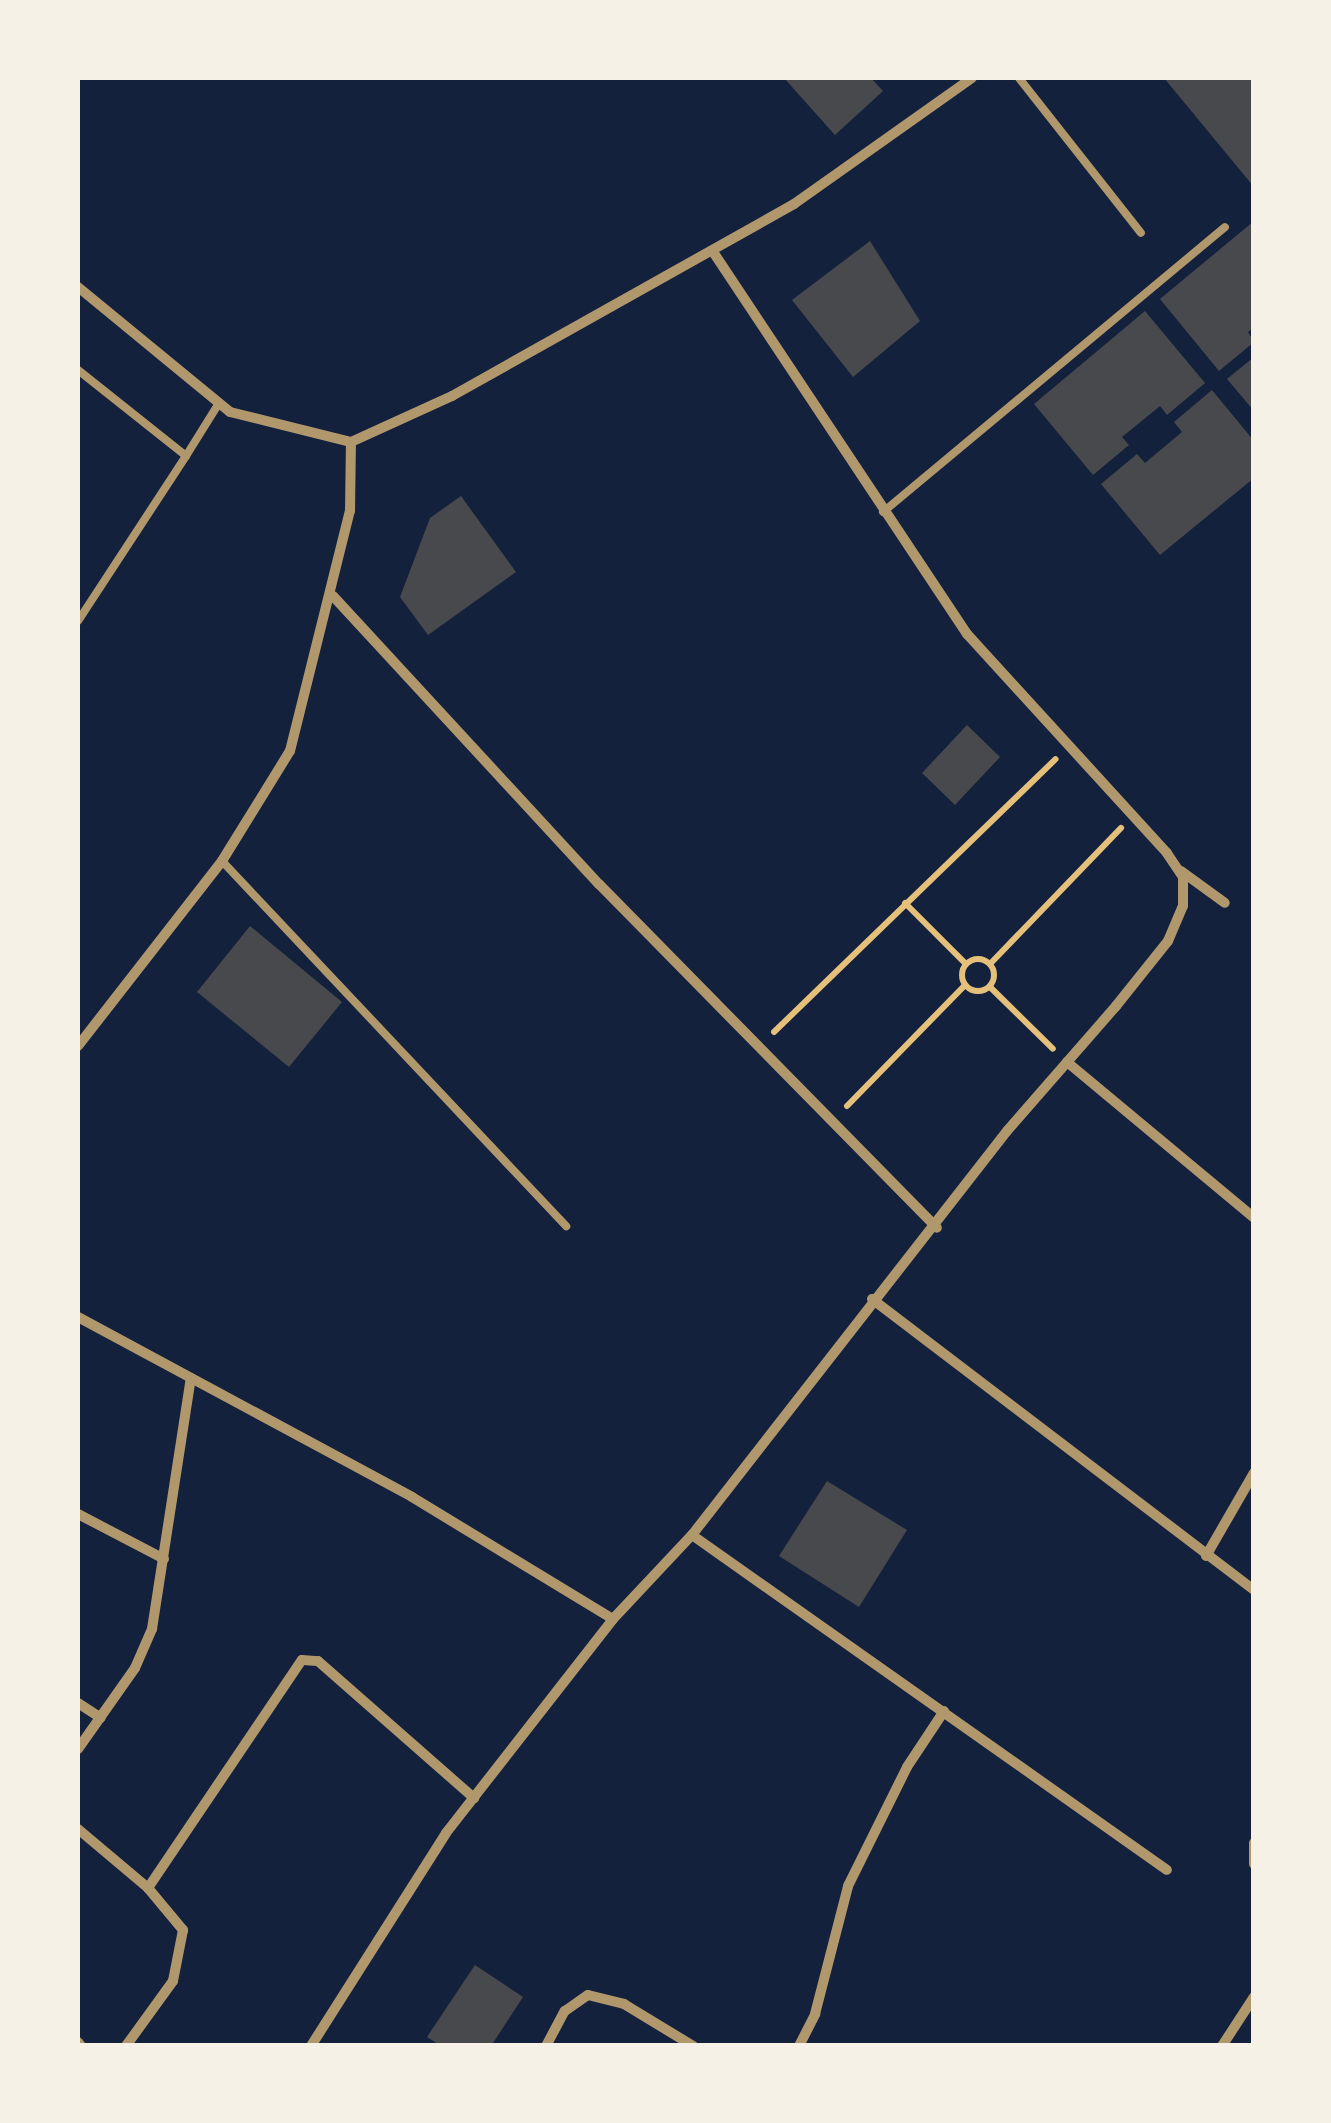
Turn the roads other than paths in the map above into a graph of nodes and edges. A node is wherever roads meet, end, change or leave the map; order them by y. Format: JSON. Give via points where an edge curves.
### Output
{"nodes":[{"id":1,"x":972,"y":78,"type":"edge"},
{"id":2,"x":1019,"y":78,"type":"edge"},
{"id":3,"x":1225,"y":227,"type":"dead end"},
{"id":4,"x":1141,"y":233,"type":"dead end"},
{"id":5,"x":713,"y":252,"type":"junction"},
{"id":6,"x":78,"y":286,"type":"edge"},
{"id":7,"x":78,"y":370,"type":"edge"},
{"id":8,"x":219,"y":403,"type":"junction"},
{"id":9,"x":351,"y":442,"type":"junction"},
{"id":10,"x":186,"y":456,"type":"junction"},
{"id":11,"x":883,"y":512,"type":"junction"},
{"id":12,"x":333,"y":596,"type":"junction"},
{"id":13,"x":78,"y":621,"type":"edge"},
{"id":14,"x":222,"y":861,"type":"junction"},
{"id":15,"x":1177,"y":868,"type":"junction"},
{"id":16,"x":1224,"y":903,"type":"dead end"},
{"id":17,"x":78,"y":1046,"type":"edge"},
{"id":18,"x":1067,"y":1062,"type":"junction"},
{"id":19,"x":1254,"y":1218,"type":"edge"},
{"id":20,"x":566,"y":1226,"type":"dead end"},
{"id":21,"x":938,"y":1228,"type":"junction"},
{"id":22,"x":872,"y":1300,"type":"junction"},
{"id":23,"x":78,"y":1318,"type":"edge"},
{"id":24,"x":191,"y":1378,"type":"junction"},
{"id":25,"x":1254,"y":1473,"type":"edge"},
{"id":26,"x":78,"y":1514,"type":"edge"},
{"id":27,"x":692,"y":1535,"type":"junction"},
{"id":28,"x":1206,"y":1556,"type":"junction"},
{"id":29,"x":164,"y":1558,"type":"junction"},
{"id":30,"x":1254,"y":1590,"type":"edge"},
{"id":31,"x":613,"y":1618,"type":"junction"},
{"id":32,"x":78,"y":1703,"type":"edge"},
{"id":33,"x":944,"y":1711,"type":"junction"},
{"id":34,"x":101,"y":1718,"type":"junction"},
{"id":35,"x":78,"y":1749,"type":"edge"},
{"id":36,"x":474,"y":1798,"type":"junction"},
{"id":37,"x":78,"y":1829,"type":"edge"},
{"id":38,"x":1254,"y":1843,"type":"edge"},
{"id":39,"x":1254,"y":1864,"type":"edge"},
{"id":40,"x":1167,"y":1870,"type":"dead end"},
{"id":41,"x":148,"y":1888,"type":"junction"},
{"id":42,"x":1254,"y":1997,"type":"edge"},
{"id":43,"x":126,"y":2046,"type":"edge"},
{"id":44,"x":311,"y":2046,"type":"edge"},
{"id":45,"x":546,"y":2046,"type":"edge"},
{"id":46,"x":693,"y":2046,"type":"edge"},
{"id":47,"x":799,"y":2046,"type":"edge"},
{"id":48,"x":1222,"y":2046,"type":"edge"}],
"edges":[{"from":1,"to":5,"type":"street","via":[[794,204]]},
{"from":2,"to":4,"type":"lane"},
{"from":3,"to":11,"type":"lane"},
{"from":5,"to":9,"type":"street","via":[[452,396]]},
{"from":5,"to":11,"type":"street"},
{"from":6,"to":8,"type":"street"},
{"from":7,"to":10,"type":"lane"},
{"from":8,"to":9,"type":"street","via":[[230,412]]},
{"from":8,"to":10,"type":"lane"},
{"from":9,"to":12,"type":"street","via":[[350,511]]},
{"from":10,"to":13,"type":"lane"},
{"from":11,"to":15,"type":"street","via":[[968,634]]},
{"from":12,"to":14,"type":"street","via":[[290,751]]},
{"from":12,"to":21,"type":"street"},
{"from":14,"to":17,"type":"street"},
{"from":14,"to":20,"type":"lane"},
{"from":15,"to":16,"type":"street"},
{"from":15,"to":18,"type":"street","via":[[1182,906],[1168,941]]},
{"from":18,"to":19,"type":"street"},
{"from":18,"to":21,"type":"street"},
{"from":21,"to":22,"type":"street"},
{"from":22,"to":27,"type":"street"},
{"from":22,"to":28,"type":"street"},
{"from":23,"to":24,"type":"street"},
{"from":24,"to":29,"type":"street"},
{"from":24,"to":31,"type":"street","via":[[412,1497]]},
{"from":25,"to":28,"type":"street"},
{"from":26,"to":29,"type":"street"},
{"from":27,"to":31,"type":"street"},
{"from":27,"to":33,"type":"street"},
{"from":28,"to":30,"type":"street"},
{"from":29,"to":34,"type":"street","via":[[152,1629]]},
{"from":31,"to":36,"type":"street"},
{"from":32,"to":34,"type":"street"},
{"from":33,"to":40,"type":"street"},
{"from":33,"to":47,"type":"street","via":[[906,1767],[848,1886]]},
{"from":34,"to":35,"type":"street"},
{"from":36,"to":41,"type":"street","via":[[318,1661],[302,1660]]},
{"from":36,"to":44,"type":"street"},
{"from":37,"to":41,"type":"street"},
{"from":38,"to":39,"type":"street"},
{"from":41,"to":43,"type":"street","via":[[176,1918],[185,1942],[163,1998]]},
{"from":42,"to":48,"type":"street"},
{"from":45,"to":46,"type":"street","via":[[565,2011],[588,1995],[624,2004]]}]}
